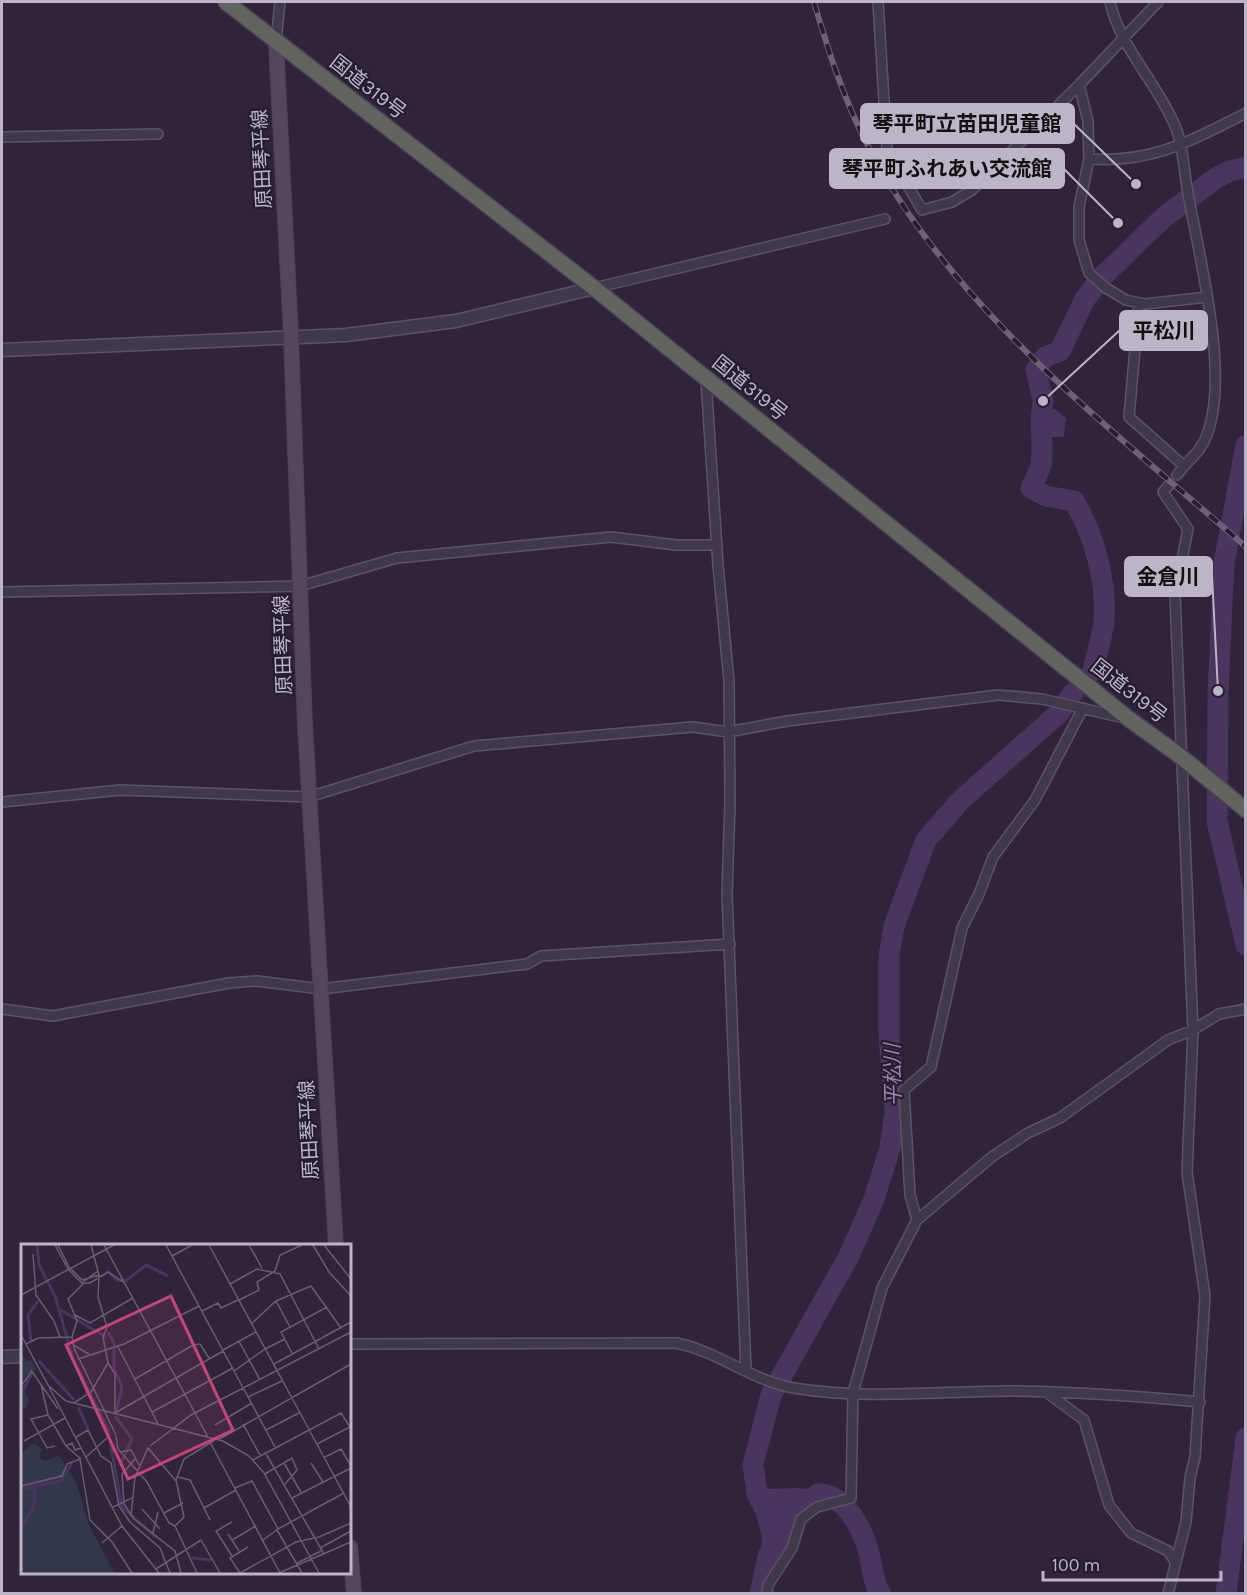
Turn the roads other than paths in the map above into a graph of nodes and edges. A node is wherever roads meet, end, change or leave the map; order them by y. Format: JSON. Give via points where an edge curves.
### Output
{"nodes":[{"id":1,"x":225,"y":2,"type":"edge"},
{"id":2,"x":280,"y":2,"type":"edge"},
{"id":3,"x":878,"y":2,"type":"edge"},
{"id":4,"x":1110,"y":2,"type":"edge"},
{"id":5,"x":1158,"y":2,"type":"edge"},
{"id":6,"x":1123,"y":38,"type":"junction"},
{"id":7,"x":276,"y":42,"type":"junction"},
{"id":8,"x":1078,"y":85,"type":"junction"},
{"id":9,"x":1245,"y":113,"type":"edge"},
{"id":10,"x":158,"y":134,"type":"dead end"},
{"id":11,"x":2,"y":137,"type":"edge"},
{"id":12,"x":1179,"y":146,"type":"junction"},
{"id":13,"x":1089,"y":159,"type":"junction"},
{"id":14,"x":885,"y":219,"type":"dead end"},
{"id":15,"x":594,"y":288,"type":"junction"},
{"id":16,"x":1206,"y":297,"type":"junction"},
{"id":17,"x":1139,"y":303,"type":"junction"},
{"id":18,"x":291,"y":336,"type":"junction"},
{"id":19,"x":2,"y":350,"type":"edge"},
{"id":20,"x":706,"y":380,"type":"junction"},
{"id":21,"x":1184,"y":466,"type":"junction"},
{"id":22,"x":1177,"y":475,"type":"dead end"},
{"id":23,"x":1169,"y":485,"type":"dead end"},
{"id":24,"x":717,"y":545,"type":"junction"},
{"id":25,"x":300,"y":586,"type":"junction"},
{"id":26,"x":2,"y":592,"type":"edge"},
{"id":27,"x":1083,"y":708,"type":"junction"},
{"id":28,"x":1129,"y":719,"type":"junction"},
{"id":29,"x":728,"y":732,"type":"junction"},
{"id":30,"x":1180,"y":756,"type":"junction"},
{"id":31,"x":309,"y":797,"type":"junction"},
{"id":32,"x":2,"y":802,"type":"edge"},
{"id":33,"x":1245,"y":810,"type":"edge"},
{"id":34,"x":730,"y":944,"type":"junction"},
{"id":35,"x":321,"y":989,"type":"junction"},
{"id":36,"x":1245,"y":1009,"type":"edge"},
{"id":37,"x":2,"y":1010,"type":"edge"},
{"id":38,"x":1193,"y":1030,"type":"junction"},
{"id":39,"x":916,"y":1220,"type":"junction"},
{"id":40,"x":336,"y":1244,"type":"edge"},
{"id":41,"x":351,"y":1344,"type":"edge"},
{"id":42,"x":21,"y":1356,"type":"edge"},
{"id":43,"x":2,"y":1358,"type":"edge"},
{"id":44,"x":746,"y":1371,"type":"junction"},
{"id":45,"x":853,"y":1393,"type":"junction"},
{"id":46,"x":1044,"y":1393,"type":"junction"},
{"id":47,"x":1200,"y":1402,"type":"junction"},
{"id":48,"x":351,"y":1558,"type":"edge"},
{"id":49,"x":1176,"y":1563,"type":"junction"},
{"id":50,"x":354,"y":1593,"type":"edge"},
{"id":51,"x":767,"y":1593,"type":"edge"},
{"id":52,"x":1168,"y":1593,"type":"edge"}],
"edges":[{"from":1,"to":7,"type":"highway","name":"国道319号"},
{"from":2,"to":7,"type":"street"},
{"from":3,"to":8,"type":"street","via":[[887,150],[921,210],[952,202],[972,190]]},
{"from":4,"to":6,"type":"street"},
{"from":5,"to":6,"type":"street"},
{"from":6,"to":8,"type":"street"},
{"from":6,"to":12,"type":"street","via":[[1176,127]]},
{"from":7,"to":15,"type":"highway","name":"国道319号"},
{"from":7,"to":18,"type":"main road","name":"原田琴平線"},
{"from":8,"to":13,"type":"street","via":[[1088,121]]},
{"from":9,"to":12,"type":"street"},
{"from":10,"to":11,"type":"street"},
{"from":12,"to":13,"type":"street","via":[[1119,161]]},
{"from":12,"to":16,"type":"street"},
{"from":13,"to":17,"type":"street","via":[[1079,207],[1083,261],[1089,273],[1106,288]]},
{"from":14,"to":15,"type":"street"},
{"from":15,"to":18,"type":"street","via":[[456,321],[346,335]]},
{"from":15,"to":20,"type":"highway","name":"国道319号"},
{"from":16,"to":17,"type":"street"},
{"from":16,"to":21,"type":"street","via":[[1215,339],[1214,397],[1208,434]]},
{"from":17,"to":21,"type":"street","via":[[1129,417]]},
{"from":18,"to":19,"type":"street"},
{"from":18,"to":25,"type":"main road","name":"原田琴平線"},
{"from":20,"to":24,"type":"street"},
{"from":20,"to":28,"type":"highway","name":"国道319号"},
{"from":21,"to":22,"type":"street"},
{"from":23,"to":30,"type":"street","via":[[1163,492],[1188,529],[1175,596]]},
{"from":24,"to":25,"type":"street","via":[[676,545],[611,537],[547,543],[397,558]]},
{"from":24,"to":29,"type":"street","via":[[729,681]]},
{"from":25,"to":26,"type":"street"},
{"from":25,"to":31,"type":"main road","name":"原田琴平線"},
{"from":27,"to":28,"type":"street"},
{"from":27,"to":29,"type":"street","via":[[998,695]]},
{"from":27,"to":39,"type":"street","via":[[1035,800],[993,857],[962,928],[931,1067],[904,1090],[910,1195]]},
{"from":28,"to":30,"type":"highway","name":"国道319号"},
{"from":29,"to":31,"type":"street","via":[[693,727],[474,746]]},
{"from":29,"to":34,"type":"street"},
{"from":30,"to":33,"type":"highway","name":"国道319号"},
{"from":30,"to":38,"type":"street"},
{"from":31,"to":32,"type":"street","via":[[120,790]]},
{"from":31,"to":35,"type":"main road","name":"原田琴平線"},
{"from":34,"to":35,"type":"street","via":[[541,956],[527,964]]},
{"from":34,"to":44,"type":"street"},
{"from":35,"to":37,"type":"street","via":[[239,982],[53,1016]]},
{"from":35,"to":40,"type":"main road","name":"原田琴平線"},
{"from":36,"to":38,"type":"street","via":[[1219,1014]]},
{"from":38,"to":39,"type":"street","via":[[1168,1040],[1060,1118],[993,1156]]},
{"from":38,"to":47,"type":"street","via":[[1187,1172],[1205,1296]]},
{"from":39,"to":45,"type":"street","via":[[882,1288]]},
{"from":41,"to":44,"type":"street","via":[[676,1343],[698,1347]]},
{"from":42,"to":43,"type":"street"},
{"from":44,"to":45,"type":"street","via":[[793,1388]]},
{"from":45,"to":46,"type":"street"},
{"from":45,"to":51,"type":"street","via":[[851,1498],[817,1507],[801,1519],[792,1548],[768,1585]]},
{"from":46,"to":47,"type":"street","via":[[1114,1394]]},
{"from":46,"to":49,"type":"street","via":[[1056,1397],[1084,1420],[1109,1504],[1131,1533],[1168,1551]]},
{"from":47,"to":49,"type":"street","via":[[1186,1522]]},
{"from":48,"to":50,"type":"main road"},
{"from":49,"to":52,"type":"street"}]}
